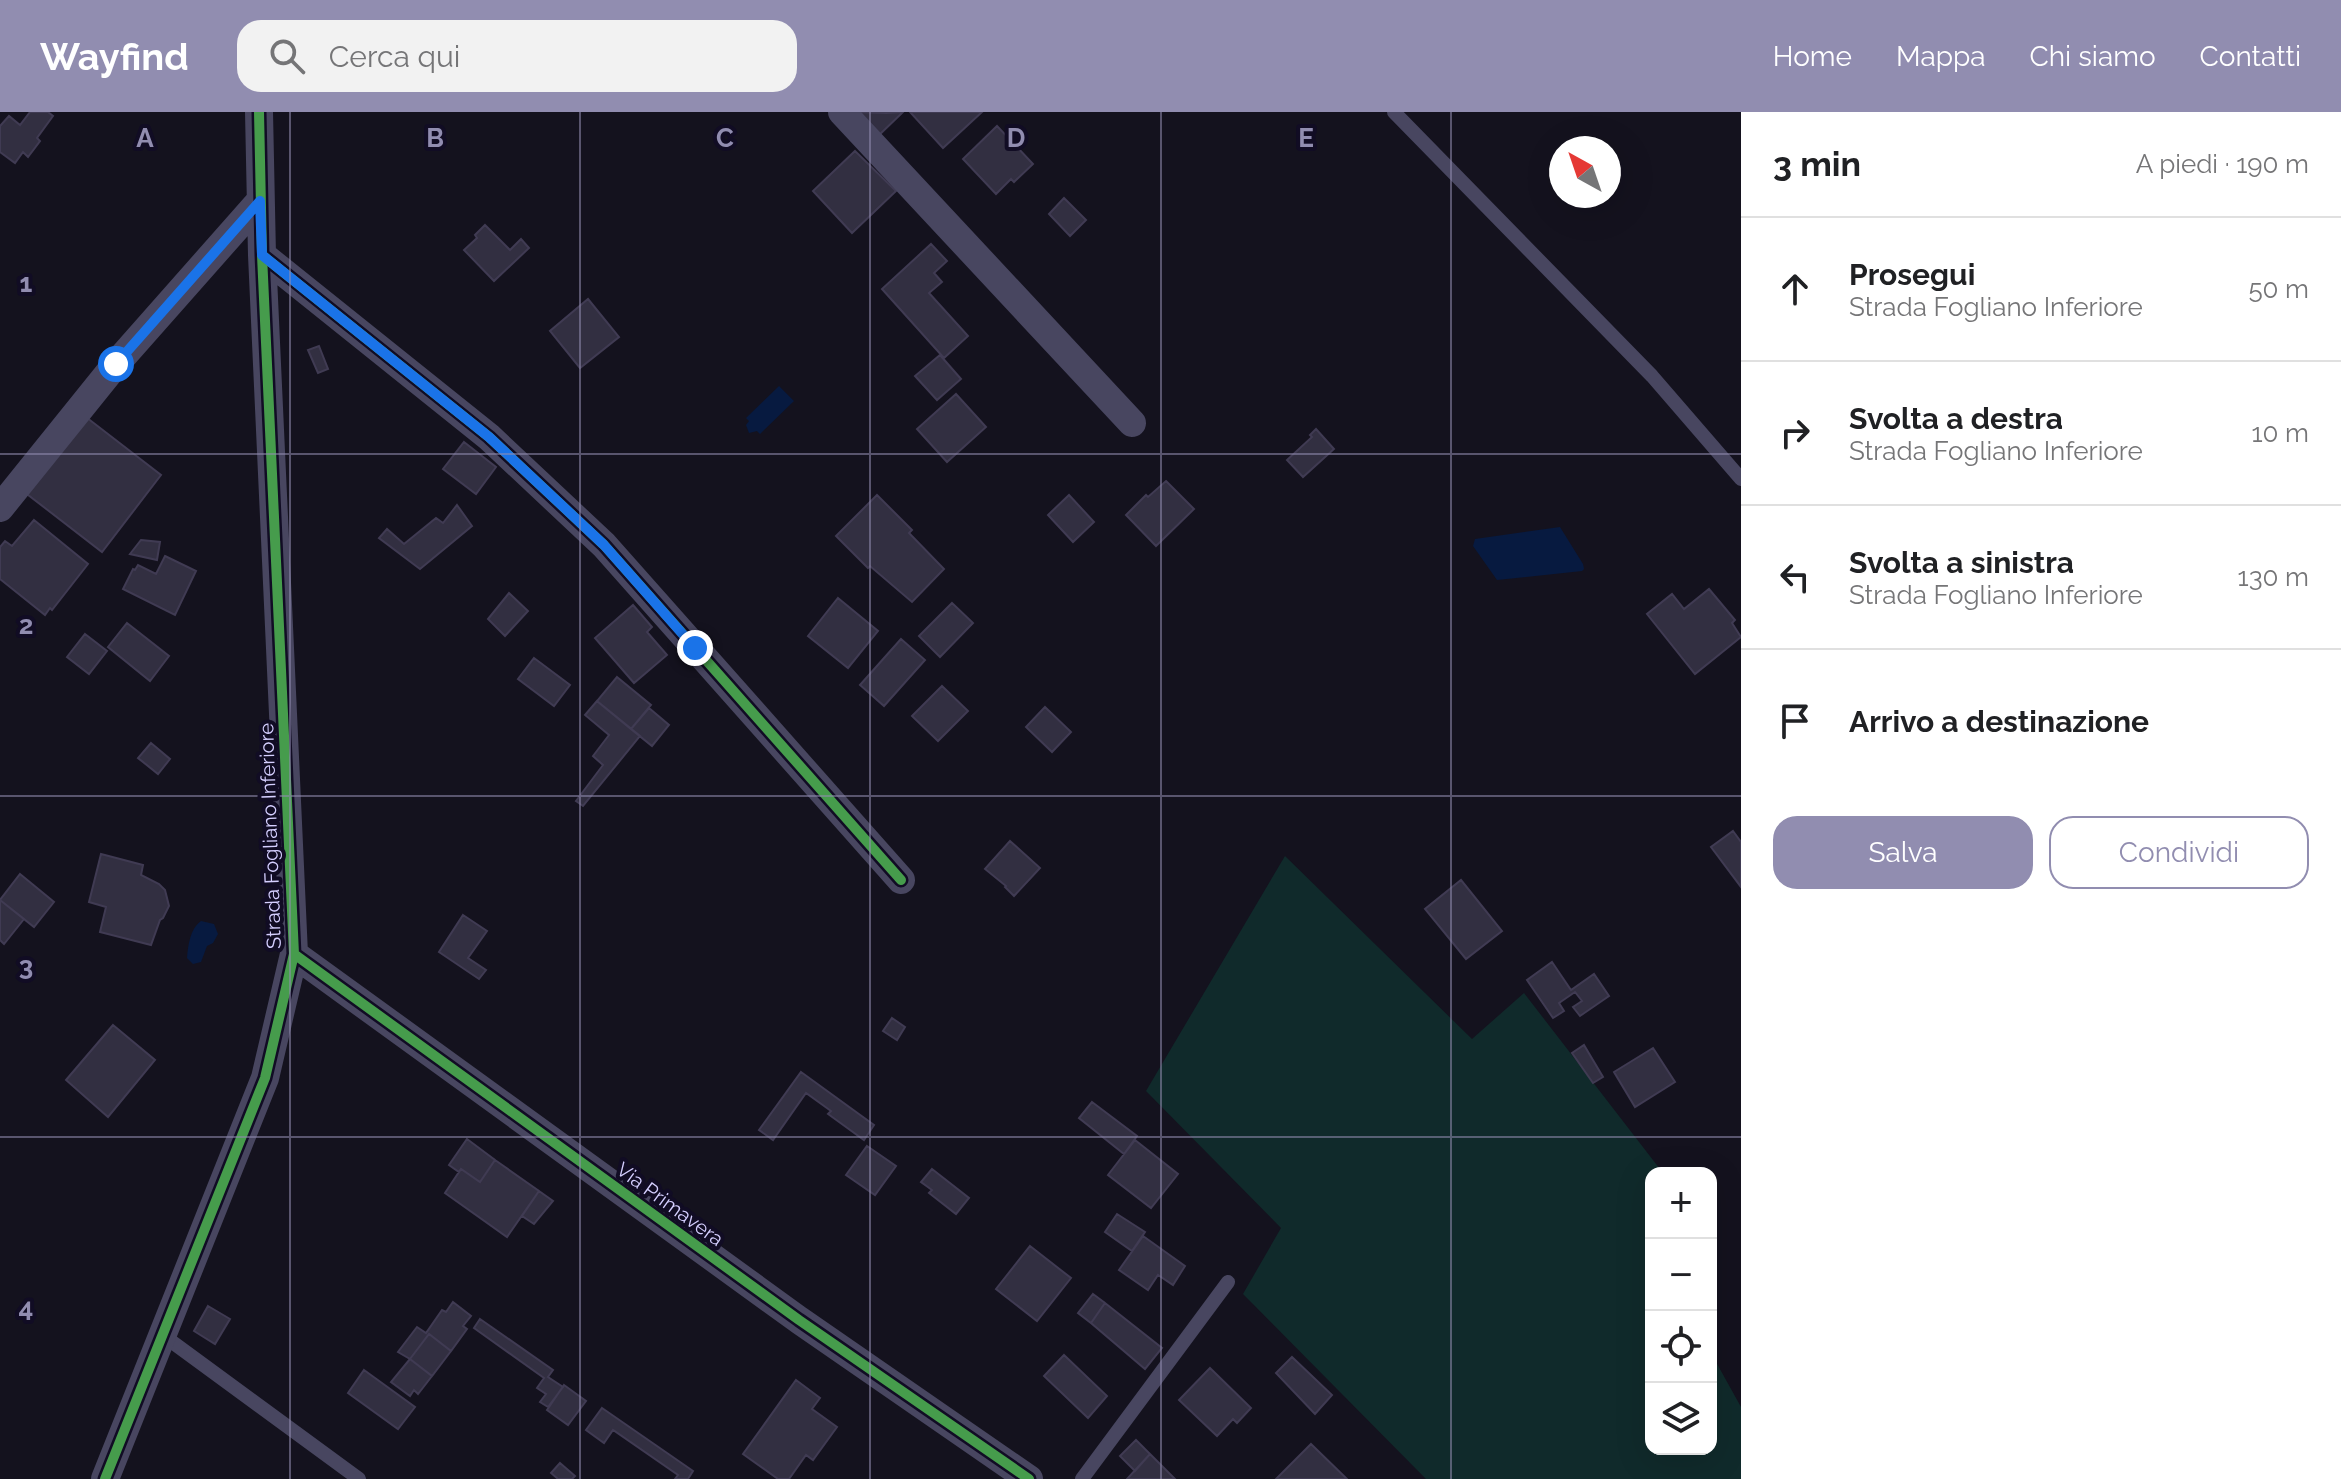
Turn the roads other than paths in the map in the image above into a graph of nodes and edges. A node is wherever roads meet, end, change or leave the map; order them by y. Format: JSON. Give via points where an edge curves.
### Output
{"nodes":[{"id":1,"x":259,"y":112,"type":"edge"},
{"id":2,"x":842,"y":112,"type":"edge"},
{"id":3,"x":1394,"y":112,"type":"edge"},
{"id":4,"x":260,"y":201,"type":"junction"},
{"id":5,"x":262,"y":255,"type":"junction"},
{"id":6,"x":1132,"y":423,"type":"dead end"},
{"id":7,"x":1741,"y":479,"type":"edge"},
{"id":8,"x":0,"y":508,"type":"edge"},
{"id":9,"x":901,"y":880,"type":"dead end"},
{"id":10,"x":294,"y":954,"type":"junction"},
{"id":11,"x":1228,"y":1282,"type":"dead end"},
{"id":12,"x":164,"y":1336,"type":"junction"},
{"id":13,"x":105,"y":1479,"type":"edge"},
{"id":14,"x":359,"y":1479,"type":"edge"},
{"id":15,"x":1029,"y":1479,"type":"edge"},
{"id":16,"x":1082,"y":1479,"type":"edge"}],
"edges":[{"from":1,"to":4,"type":"street","name":"Strada Fogliano Inferiore"},
{"from":2,"to":6,"type":"street"},
{"from":3,"to":7,"type":"lane","via":[[1652,376]]},
{"from":4,"to":5,"type":"street","name":"Strada Fogliano Inferiore"},
{"from":4,"to":8,"type":"street","via":[[116,364]]},
{"from":5,"to":9,"type":"street","via":[[489,437],[604,545]]},
{"from":5,"to":10,"type":"street","name":"Strada Fogliano Inferiore"},
{"from":10,"to":12,"type":"street","name":"Strada Fogliano Inferiore","via":[[265,1078]]},
{"from":10,"to":15,"type":"street","name":"Via Primavera","via":[[799,1320]]},
{"from":11,"to":16,"type":"lane"},
{"from":12,"to":13,"type":"street","name":"Strada Fogliano Inferiore"},
{"from":12,"to":14,"type":"lane"}]}
